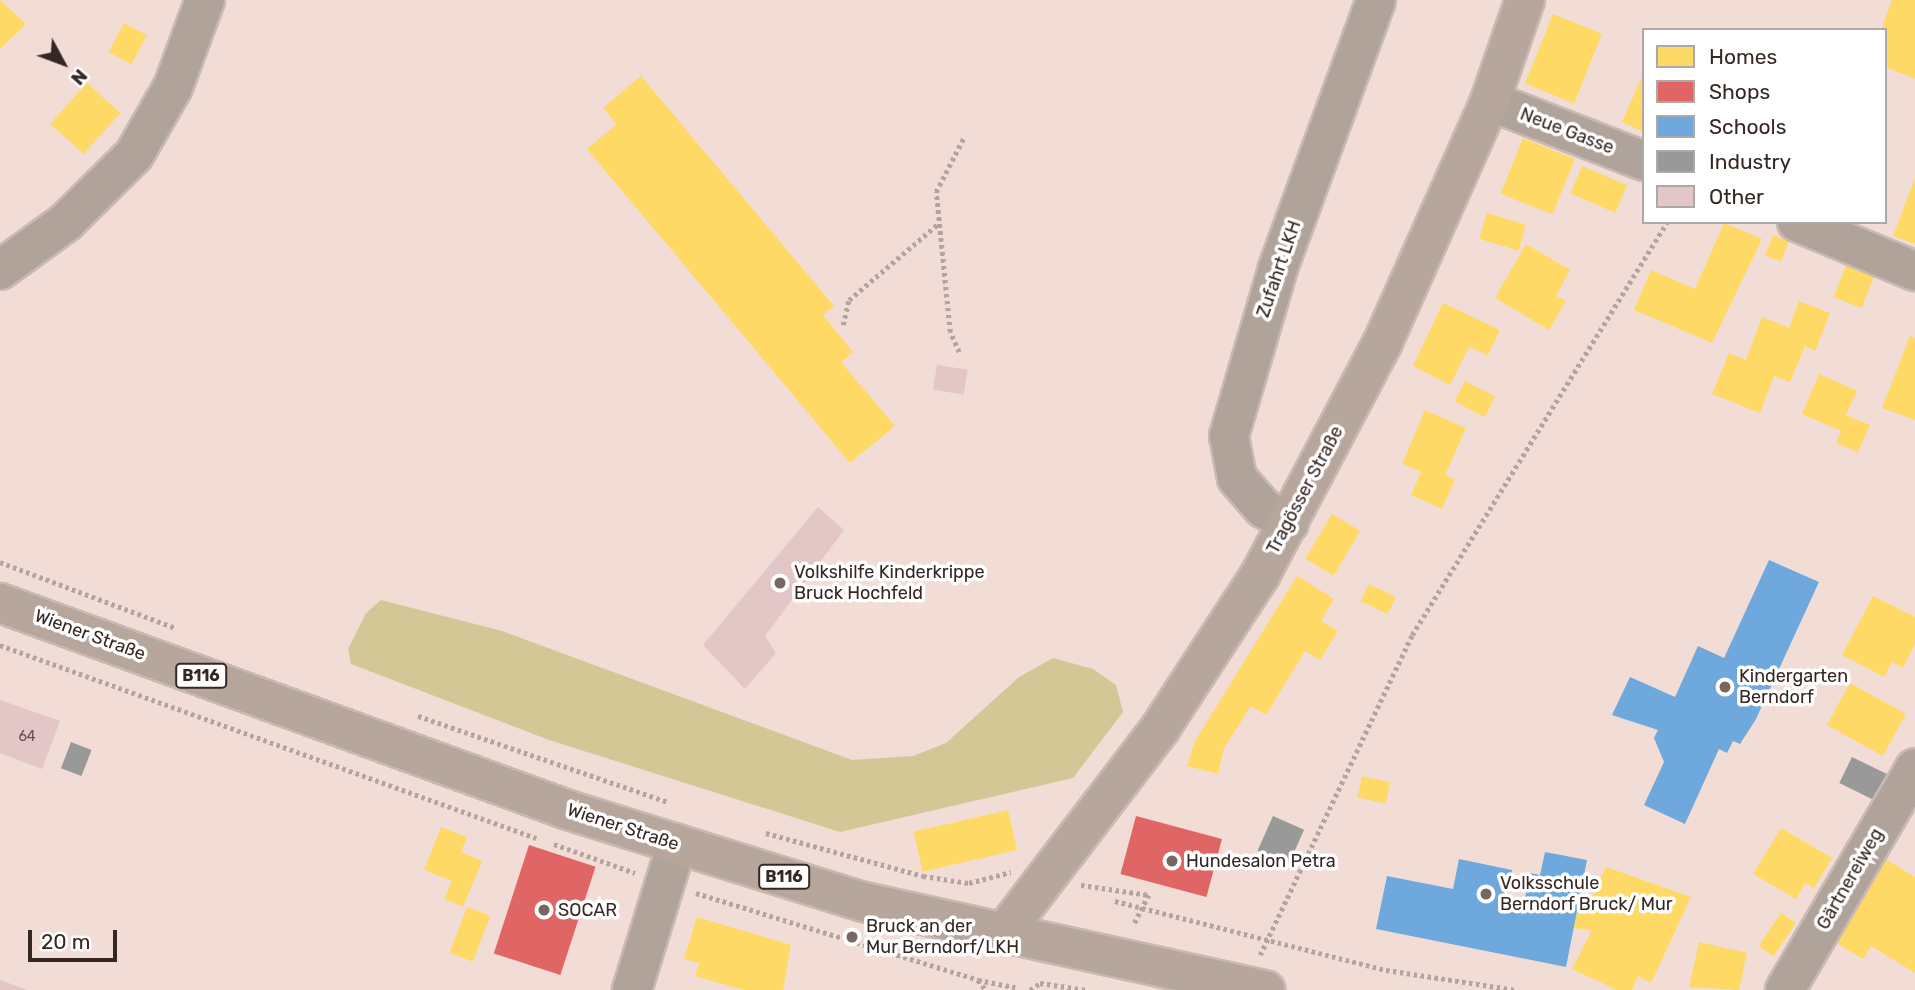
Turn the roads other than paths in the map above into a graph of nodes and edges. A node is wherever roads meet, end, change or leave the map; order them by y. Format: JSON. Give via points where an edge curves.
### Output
{"nodes":[{"id":1,"x":205,"y":0,"type":"edge"},
{"id":2,"x":1376,"y":0,"type":"edge"},
{"id":3,"x":1525,"y":0,"type":"edge"},
{"id":4,"x":1490,"y":101,"type":"junction"},
{"id":5,"x":1642,"y":159,"type":"edge"},
{"id":6,"x":1802,"y":224,"type":"edge"},
{"id":7,"x":0,"y":270,"type":"edge"},
{"id":8,"x":1915,"y":271,"type":"edge"},
{"id":9,"x":1289,"y":523,"type":"junction"},
{"id":10,"x":0,"y":603,"type":"edge"},
{"id":11,"x":1915,"y":768,"type":"edge"},
{"id":12,"x":677,"y":844,"type":"junction"},
{"id":13,"x":1003,"y":934,"type":"junction"},
{"id":14,"x":1252,"y":989,"type":"edge"},
{"id":15,"x":632,"y":990,"type":"edge"},
{"id":16,"x":1785,"y":990,"type":"edge"}],
"edges":[{"from":1,"to":7,"type":"street","via":[[173,87],[134,155],[66,222]]},
{"from":2,"to":9,"type":"street","name":"Zufahrt LKH","via":[[1278,268],[1229,436],[1237,478],[1263,508]]},
{"from":3,"to":4,"type":"main road","name":"Tragösser Straße"},
{"from":4,"to":5,"type":"street","name":"Neue Gasse"},
{"from":4,"to":9,"type":"main road","name":"Tragösser Straße","via":[[1382,344]]},
{"from":6,"to":8,"type":"street"},
{"from":9,"to":13,"type":"main road","name":"Tragösser Straße","via":[[1161,727]]},
{"from":10,"to":12,"type":"main road","name":"Wiener Straße","number":"B116"},
{"from":11,"to":16,"type":"street","name":"Gärtnereiweg"},
{"from":12,"to":13,"type":"main road","name":"Wiener Straße","number":"B116","via":[[864,902]]},
{"from":12,"to":15,"type":"street"},
{"from":13,"to":14,"type":"main road","name":"Wiener Straße","number":"B116"}]}
